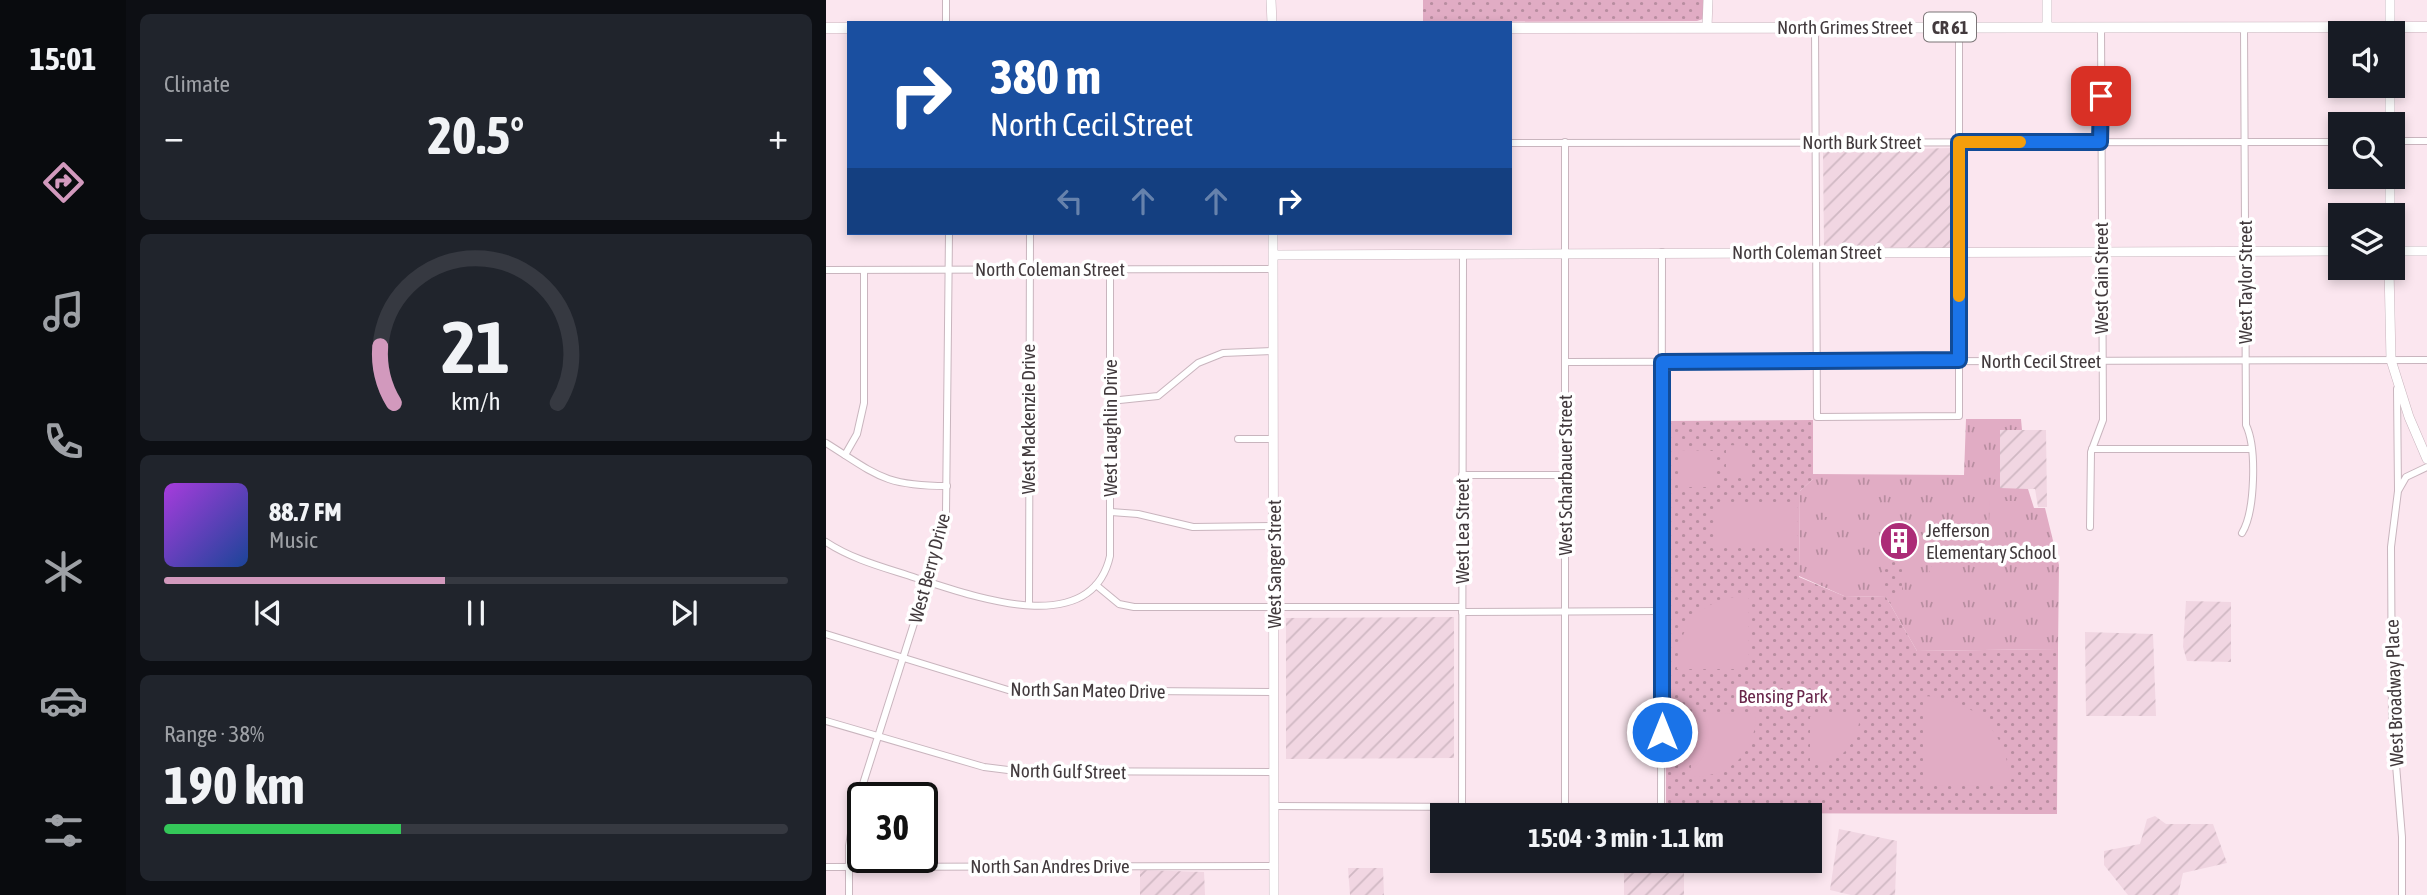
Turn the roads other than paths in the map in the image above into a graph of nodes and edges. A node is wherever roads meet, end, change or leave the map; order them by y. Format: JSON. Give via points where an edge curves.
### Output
{"nodes":[{"id":1,"x":946,"y":0,"type":"edge"},
{"id":2,"x":1271,"y":0,"type":"edge"},
{"id":3,"x":1708,"y":0,"type":"edge"},
{"id":4,"x":2048,"y":0,"type":"edge"},
{"id":5,"x":2390,"y":0,"type":"edge"},
{"id":6,"x":946,"y":21,"type":"edge"},
{"id":7,"x":1272,"y":21,"type":"edge"},
{"id":8,"x":2390,"y":21,"type":"edge"},
{"id":9,"x":1707,"y":27,"type":"junction"},
{"id":10,"x":1815,"y":27,"type":"junction"},
{"id":11,"x":1959,"y":27,"type":"junction"},
{"id":12,"x":2047,"y":27,"type":"junction"},
{"id":13,"x":2101,"y":27,"type":"junction"},
{"id":14,"x":2244,"y":27,"type":"junction"},
{"id":15,"x":2427,"y":27,"type":"edge"},
{"id":16,"x":826,"y":28,"type":"edge"},
{"id":17,"x":847,"y":28,"type":"edge"},
{"id":18,"x":1512,"y":28,"type":"edge"},
{"id":19,"x":2328,"y":29,"type":"edge"},
{"id":20,"x":2405,"y":29,"type":"edge"},
{"id":21,"x":2405,"y":141,"type":"edge"},
{"id":22,"x":2427,"y":141,"type":"edge"},
{"id":23,"x":1566,"y":142,"type":"junction"},
{"id":24,"x":1816,"y":142,"type":"junction"},
{"id":25,"x":1959,"y":142,"type":"junction"},
{"id":26,"x":2100,"y":142,"type":"junction"},
{"id":27,"x":2245,"y":142,"type":"junction"},
{"id":28,"x":2328,"y":142,"type":"edge"},
{"id":29,"x":1512,"y":143,"type":"edge"},
{"id":30,"x":949,"y":235,"type":"edge"},
{"id":31,"x":1030,"y":235,"type":"edge"},
{"id":32,"x":1273,"y":235,"type":"edge"},
{"id":33,"x":2245,"y":251,"type":"junction"},
{"id":34,"x":2328,"y":251,"type":"edge"},
{"id":35,"x":2405,"y":251,"type":"edge"},
{"id":36,"x":2427,"y":251,"type":"edge"},
{"id":37,"x":1662,"y":252,"type":"junction"},
{"id":38,"x":1816,"y":252,"type":"junction"},
{"id":39,"x":1959,"y":252,"type":"junction"},
{"id":40,"x":2101,"y":252,"type":"junction"},
{"id":41,"x":1565,"y":253,"type":"junction"},
{"id":42,"x":1463,"y":254,"type":"junction"},
{"id":43,"x":1274,"y":255,"type":"junction"},
{"id":44,"x":1110,"y":268,"type":"junction"},
{"id":45,"x":1028,"y":269,"type":"junction"},
{"id":46,"x":1273,"y":269,"type":"junction"},
{"id":47,"x":826,"y":270,"type":"edge"},
{"id":48,"x":864,"y":270,"type":"junction"},
{"id":49,"x":947,"y":270,"type":"junction"},
{"id":50,"x":2389,"y":280,"type":"edge"},
{"id":51,"x":1273,"y":351,"type":"junction"},
{"id":52,"x":1959,"y":360,"type":"junction"},
{"id":53,"x":2246,"y":360,"type":"junction"},
{"id":54,"x":2391,"y":360,"type":"junction"},
{"id":55,"x":2427,"y":360,"type":"edge"},
{"id":56,"x":1817,"y":361,"type":"junction"},
{"id":57,"x":2102,"y":361,"type":"junction"},
{"id":58,"x":1565,"y":362,"type":"junction"},
{"id":59,"x":1662,"y":362,"type":"junction"},
{"id":60,"x":2398,"y":383,"type":"junction"},
{"id":61,"x":1110,"y":401,"type":"junction"},
{"id":62,"x":1238,"y":439,"type":"dead end"},
{"id":63,"x":1274,"y":439,"type":"junction"},
{"id":64,"x":826,"y":443,"type":"edge"},
{"id":65,"x":2092,"y":449,"type":"junction"},
{"id":66,"x":2251,"y":449,"type":"junction"},
{"id":67,"x":845,"y":455,"type":"junction"},
{"id":68,"x":2427,"y":459,"type":"edge"},
{"id":69,"x":2427,"y":467,"type":"edge"},
{"id":70,"x":1462,"y":475,"type":"junction"},
{"id":71,"x":1564,"y":475,"type":"junction"},
{"id":72,"x":947,"y":486,"type":"junction"},
{"id":73,"x":2398,"y":491,"type":"junction"},
{"id":74,"x":1111,"y":512,"type":"junction"},
{"id":75,"x":1274,"y":526,"type":"junction"},
{"id":76,"x":2090,"y":527,"type":"dead end"},
{"id":77,"x":2242,"y":533,"type":"dead end"},
{"id":78,"x":826,"y":542,"type":"edge"},
{"id":79,"x":927,"y":581,"type":"junction"},
{"id":80,"x":1096,"y":585,"type":"junction"},
{"id":81,"x":1029,"y":605,"type":"junction"},
{"id":82,"x":1274,"y":608,"type":"junction"},
{"id":83,"x":1462,"y":610,"type":"junction"},
{"id":84,"x":1565,"y":611,"type":"junction"},
{"id":85,"x":1662,"y":611,"type":"junction"},
{"id":86,"x":826,"y":634,"type":"edge"},
{"id":87,"x":903,"y":660,"type":"junction"},
{"id":88,"x":1274,"y":692,"type":"junction"},
{"id":89,"x":826,"y":721,"type":"edge"},
{"id":90,"x":878,"y":737,"type":"junction"},
{"id":91,"x":1274,"y":772,"type":"junction"},
{"id":92,"x":864,"y":782,"type":"edge"},
{"id":93,"x":1462,"y":803,"type":"edge"},
{"id":94,"x":1565,"y":803,"type":"edge"},
{"id":95,"x":1665,"y":803,"type":"edge"},
{"id":96,"x":1274,"y":806,"type":"junction"},
{"id":97,"x":1430,"y":808,"type":"edge"},
{"id":98,"x":1274,"y":866,"type":"junction"},
{"id":99,"x":826,"y":867,"type":"edge"},
{"id":100,"x":847,"y":867,"type":"edge"},
{"id":101,"x":938,"y":867,"type":"edge"},
{"id":102,"x":849,"y":873,"type":"edge"},
{"id":103,"x":849,"y":895,"type":"edge"},
{"id":104,"x":1274,"y":895,"type":"edge"},
{"id":105,"x":2402,"y":895,"type":"edge"}],
"edges":[{"from":1,"to":6,"type":"street"},
{"from":2,"to":7,"type":"street"},
{"from":3,"to":9,"type":"street"},
{"from":4,"to":12,"type":"street"},
{"from":5,"to":8,"type":"street"},
{"from":9,"to":10,"type":"main road","name":"North Grimes Street","number":"CR 61"},
{"from":9,"to":18,"type":"main road","name":"North Grimes Street","number":"CR 61"},
{"from":10,"to":11,"type":"main road","name":"North Grimes Street","number":"CR 61"},
{"from":10,"to":24,"type":"street"},
{"from":11,"to":12,"type":"main road","name":"North Grimes Street","number":"CR 61"},
{"from":11,"to":25,"type":"street"},
{"from":12,"to":13,"type":"main road","name":"North Grimes Street","number":"CR 61"},
{"from":13,"to":14,"type":"main road","name":"North Grimes Street","number":"CR 61"},
{"from":13,"to":26,"type":"street","name":"West Cain Street"},
{"from":14,"to":19,"type":"main road","name":"North Grimes Street","number":"CR 61"},
{"from":14,"to":27,"type":"street","name":"West Taylor Street"},
{"from":15,"to":20,"type":"main road","number":"CR 61"},
{"from":16,"to":17,"type":"main road"},
{"from":21,"to":22,"type":"street"},
{"from":23,"to":24,"type":"street","name":"North Burk Street"},
{"from":23,"to":29,"type":"street","name":"North Burk Street"},
{"from":23,"to":41,"type":"street","name":"West Scharbauer Street"},
{"from":24,"to":25,"type":"street","name":"North Burk Street"},
{"from":24,"to":38,"type":"street"},
{"from":25,"to":26,"type":"street","name":"North Burk Street"},
{"from":25,"to":39,"type":"street"},
{"from":26,"to":27,"type":"street","name":"North Burk Street"},
{"from":26,"to":40,"type":"street","name":"West Cain Street"},
{"from":27,"to":28,"type":"street","name":"North Burk Street"},
{"from":27,"to":33,"type":"street","name":"West Taylor Street"},
{"from":30,"to":49,"type":"street","name":"West Berry Drive"},
{"from":31,"to":45,"type":"street","name":"West Mackenzie Drive"},
{"from":32,"to":43,"type":"street","name":"West Sanger Street"},
{"from":33,"to":34,"type":"street","name":"North Coleman Street"},
{"from":33,"to":40,"type":"street","name":"North Coleman Street"},
{"from":33,"to":53,"type":"street","name":"West Taylor Street"},
{"from":35,"to":36,"type":"street"},
{"from":37,"to":38,"type":"street","name":"North Coleman Street"},
{"from":37,"to":41,"type":"street","name":"North Coleman Street"},
{"from":37,"to":59,"type":"street"},
{"from":38,"to":39,"type":"street","name":"North Coleman Street"},
{"from":38,"to":56,"type":"street"},
{"from":39,"to":40,"type":"street","name":"North Coleman Street"},
{"from":39,"to":52,"type":"street"},
{"from":40,"to":57,"type":"street","name":"West Cain Street"},
{"from":41,"to":42,"type":"street","name":"North Coleman Street"},
{"from":41,"to":58,"type":"street","name":"West Scharbauer Street"},
{"from":42,"to":43,"type":"street","name":"North Coleman Street"},
{"from":42,"to":70,"type":"street","name":"West Lea Street"},
{"from":43,"to":46,"type":"street","name":"West Sanger Street"},
{"from":44,"to":45,"type":"street","name":"North Coleman Street"},
{"from":44,"to":46,"type":"street","name":"North Coleman Street"},
{"from":44,"to":61,"type":"street","name":"West Laughlin Drive"},
{"from":45,"to":49,"type":"street","name":"North Coleman Street"},
{"from":45,"to":81,"type":"street","name":"West Mackenzie Drive"},
{"from":46,"to":51,"type":"street","name":"West Sanger Street"},
{"from":47,"to":48,"type":"street","name":"North Coleman Street"},
{"from":48,"to":49,"type":"street","name":"North Coleman Street"},
{"from":48,"to":67,"type":"street","via":[[864,403],[857,434]]},
{"from":49,"to":72,"type":"street","name":"West Berry Drive"},
{"from":50,"to":54,"type":"street"},
{"from":51,"to":61,"type":"street","via":[[1223,353],[1198,363],[1158,396]]},
{"from":51,"to":63,"type":"street","name":"West Sanger Street"},
{"from":52,"to":56,"type":"street","name":"North Cecil Street"},
{"from":52,"to":56,"type":"street","via":[[1959,416],[1817,417]]},
{"from":52,"to":57,"type":"street","name":"North Cecil Street"},
{"from":53,"to":54,"type":"street","name":"North Cecil Street"},
{"from":53,"to":57,"type":"street","name":"North Cecil Street"},
{"from":53,"to":66,"type":"street","name":"West Taylor Street","via":[[2246,425]]},
{"from":54,"to":55,"type":"street","name":"North Cecil Street"},
{"from":54,"to":60,"type":"street"},
{"from":56,"to":59,"type":"street","name":"North Cecil Street"},
{"from":57,"to":65,"type":"street","name":"West Cain Street","via":[[2103,420]]},
{"from":58,"to":59,"type":"street","name":"North Cecil Street"},
{"from":58,"to":71,"type":"street","name":"West Scharbauer Street"},
{"from":59,"to":85,"type":"street"},
{"from":60,"to":68,"type":"street"},
{"from":60,"to":73,"type":"street","name":"West Broadway Place"},
{"from":61,"to":74,"type":"street","name":"West Laughlin Drive"},
{"from":62,"to":63,"type":"street"},
{"from":63,"to":75,"type":"street","name":"West Sanger Street"},
{"from":64,"to":67,"type":"street"},
{"from":65,"to":66,"type":"street"},
{"from":65,"to":76,"type":"street","name":"West Cain Street"},
{"from":66,"to":77,"type":"street","name":"West Taylor Street","via":[[2251,516]]},
{"from":67,"to":72,"type":"street","via":[[894,483]]},
{"from":69,"to":73,"type":"street","via":[[2406,477]]},
{"from":70,"to":71,"type":"street"},
{"from":70,"to":83,"type":"street","name":"West Lea Street"},
{"from":71,"to":84,"type":"street","name":"West Scharbauer Street"},
{"from":72,"to":79,"type":"street","name":"West Berry Drive","via":[[942,531]]},
{"from":73,"to":105,"type":"street","name":"West Broadway Place","via":[[2391,547],[2392,704]]},
{"from":74,"to":75,"type":"street","via":[[1181,526]]},
{"from":74,"to":80,"type":"street","name":"West Laughlin Drive","via":[[1109,559]]},
{"from":75,"to":82,"type":"street","name":"West Sanger Street"},
{"from":78,"to":79,"type":"street","via":[[848,555]]},
{"from":79,"to":81,"type":"street","via":[[996,603]]},
{"from":79,"to":87,"type":"street","name":"West Berry Drive"},
{"from":80,"to":81,"type":"street","via":[[1068,601]]},
{"from":80,"to":82,"type":"street","via":[[1119,604],[1133,607]]},
{"from":82,"to":83,"type":"street"},
{"from":82,"to":88,"type":"street","name":"West Sanger Street"},
{"from":83,"to":84,"type":"street"},
{"from":83,"to":93,"type":"street","name":"West Lea Street"},
{"from":84,"to":85,"type":"street"},
{"from":84,"to":94,"type":"street","name":"West Scharbauer Street"},
{"from":85,"to":95,"type":"street"},
{"from":86,"to":87,"type":"street","name":"North San Mateo Drive"},
{"from":87,"to":88,"type":"street","name":"North San Mateo Drive","via":[[1016,691]]},
{"from":87,"to":90,"type":"street","name":"West Berry Drive"},
{"from":88,"to":91,"type":"street","name":"West Sanger Street"},
{"from":89,"to":90,"type":"street","name":"North Gulf Street"},
{"from":90,"to":91,"type":"street","name":"North Gulf Street","via":[[984,767],[1016,771]]},
{"from":90,"to":92,"type":"street","name":"West Berry Drive"},
{"from":91,"to":96,"type":"street","name":"West Sanger Street"},
{"from":96,"to":97,"type":"street"},
{"from":96,"to":98,"type":"street","name":"West Sanger Street"},
{"from":98,"to":101,"type":"street","name":"North San Andres Drive"},
{"from":98,"to":104,"type":"street","name":"West Sanger Street"},
{"from":99,"to":100,"type":"street","name":"North San Andres Drive"},
{"from":102,"to":103,"type":"street","name":"West Berry Drive"}]}
